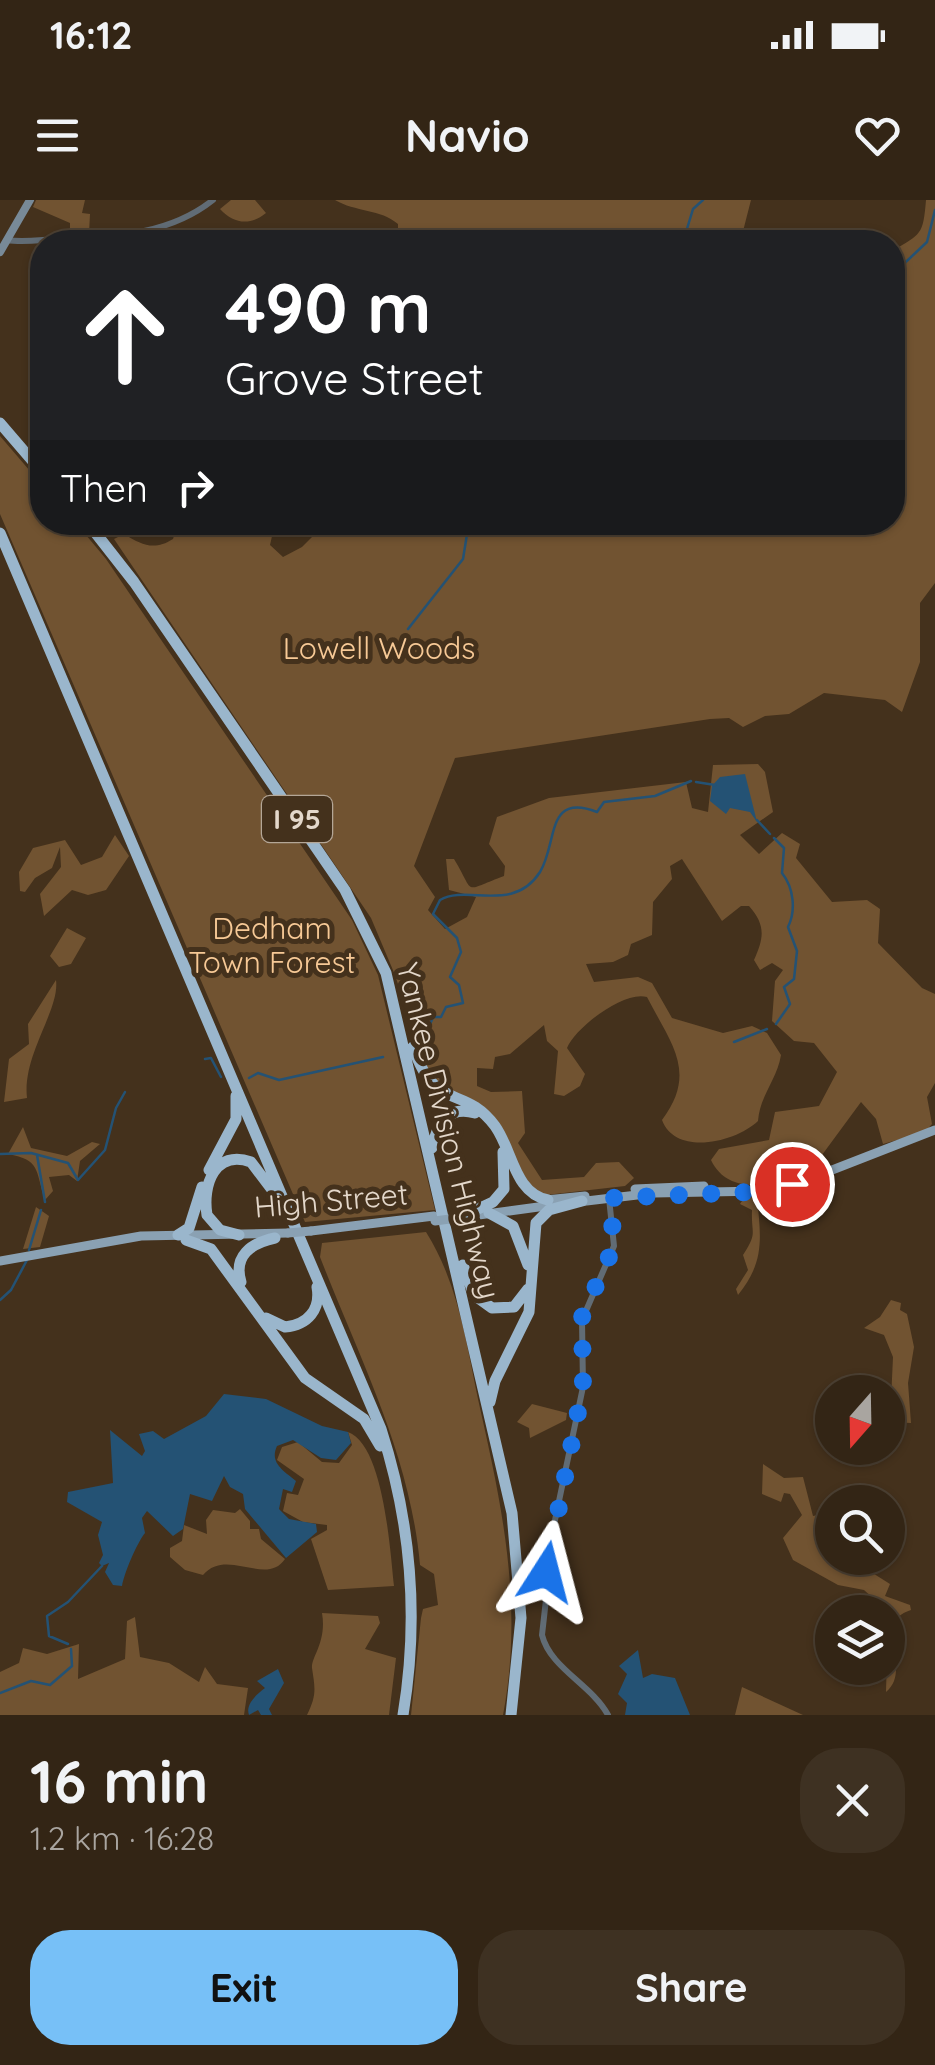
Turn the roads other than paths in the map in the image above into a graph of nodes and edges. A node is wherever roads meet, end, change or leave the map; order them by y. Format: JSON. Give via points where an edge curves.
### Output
{"nodes":[{"id":1,"x":30,"y":200,"type":"edge"},
{"id":2,"x":213,"y":200,"type":"edge"},
{"id":3,"x":154,"y":230,"type":"edge"},
{"id":4,"x":8,"y":238,"type":"junction"},
{"id":5,"x":30,"y":240,"type":"edge"},
{"id":6,"x":0,"y":252,"type":"edge"},
{"id":7,"x":0,"y":423,"type":"edge"},
{"id":8,"x":30,"y":458,"type":"edge"},
{"id":9,"x":0,"y":532,"type":"edge"},
{"id":10,"x":97,"y":535,"type":"edge"},
{"id":11,"x":395,"y":1001,"type":"junction"},
{"id":12,"x":233,"y":1077,"type":"junction"},
{"id":13,"x":935,"y":1130,"type":"edge"},
{"id":14,"x":431,"y":1152,"type":"junction"},
{"id":15,"x":772,"y":1188,"type":"junction"},
{"id":16,"x":610,"y":1198,"type":"junction"},
{"id":17,"x":548,"y":1200,"type":"junction"},
{"id":18,"x":582,"y":1202,"type":"junction"},
{"id":19,"x":484,"y":1211,"type":"junction"},
{"id":20,"x":446,"y":1219,"type":"junction"},
{"id":21,"x":292,"y":1232,"type":"junction"},
{"id":22,"x":239,"y":1235,"type":"junction"},
{"id":23,"x":182,"y":1237,"type":"junction"},
{"id":24,"x":275,"y":1238,"type":"junction"},
{"id":25,"x":0,"y":1261,"type":"edge"},
{"id":26,"x":312,"y":1263,"type":"junction"},
{"id":27,"x":489,"y":1411,"type":"junction"},
{"id":28,"x":399,"y":1495,"type":"junction"},
{"id":29,"x":402,"y":1715,"type":"edge"},
{"id":30,"x":512,"y":1715,"type":"edge"},
{"id":31,"x":608,"y":1715,"type":"edge"}],
"edges":[{"from":1,"to":4,"type":"main road"},
{"from":2,"to":3,"type":"street"},
{"from":4,"to":5,"type":"street"},
{"from":4,"to":6,"type":"main road"},
{"from":7,"to":8,"type":"highway"},
{"from":9,"to":12,"type":"highway"},
{"from":10,"to":11,"type":"highway","name":"Yankee Division Highway","number":"I 95","via":[[345,890]]},
{"from":11,"to":14,"type":"highway","name":"Yankee Division Highway","number":"I 95"},
{"from":11,"to":17,"type":"highway","via":[[428,1082],[487,1117],[526,1189]]},
{"from":12,"to":21,"type":"highway"},
{"from":12,"to":23,"type":"highway","via":[[236,1119]]},
{"from":13,"to":15,"type":"main road","name":"High Street"},
{"from":14,"to":19,"type":"highway","via":[[439,1124],[454,1112],[474,1113],[490,1126],[504,1153],[506,1182]]},
{"from":14,"to":20,"type":"highway","name":"Yankee Division Highway","number":"I 95"},
{"from":15,"to":16,"type":"main road","name":"High Street"},
{"from":15,"to":17,"type":"main road","name":"High Street","via":[[669,1186]]},
{"from":16,"to":18,"type":"main road","name":"High Street"},
{"from":16,"to":31,"type":"street","via":[[614,1246],[586,1304],[583,1387],[554,1520],[542,1636]]},
{"from":17,"to":19,"type":"main road","name":"High Street"},
{"from":18,"to":19,"type":"main road","name":"High Street"},
{"from":18,"to":27,"type":"highway","via":[[546,1212],[536,1223],[529,1312],[494,1383]]},
{"from":19,"to":20,"type":"main road","name":"High Street"},
{"from":19,"to":20,"type":"highway","via":[[513,1226],[526,1257],[528,1290],[508,1310],[476,1297]]},
{"from":20,"to":21,"type":"main road","name":"High Street","bridge":true},
{"from":20,"to":27,"type":"highway","name":"Yankee Division Highway","number":"I 95"},
{"from":21,"to":22,"type":"main road","name":"High Street"},
{"from":21,"to":22,"type":"highway","via":[[259,1168],[230,1158],[212,1174],[206,1208],[215,1227]]},
{"from":21,"to":24,"type":"main road","name":"High Street"},
{"from":21,"to":26,"type":"highway"},
{"from":22,"to":23,"type":"main road","name":"High Street"},
{"from":23,"to":24,"type":"main road","name":"High Street"},
{"from":23,"to":25,"type":"main road","name":"High Street"},
{"from":23,"to":28,"type":"highway","via":[[213,1252],[312,1385],[366,1421]]},
{"from":24,"to":26,"type":"highway","via":[[247,1250],[238,1271],[273,1323],[298,1325],[315,1309]]},
{"from":26,"to":28,"type":"highway","via":[[375,1412]]},
{"from":27,"to":30,"type":"highway","name":"Yankee Division Highway","number":"I 95","via":[[519,1565]]},
{"from":28,"to":29,"type":"highway","via":[[412,1609]]}]}
